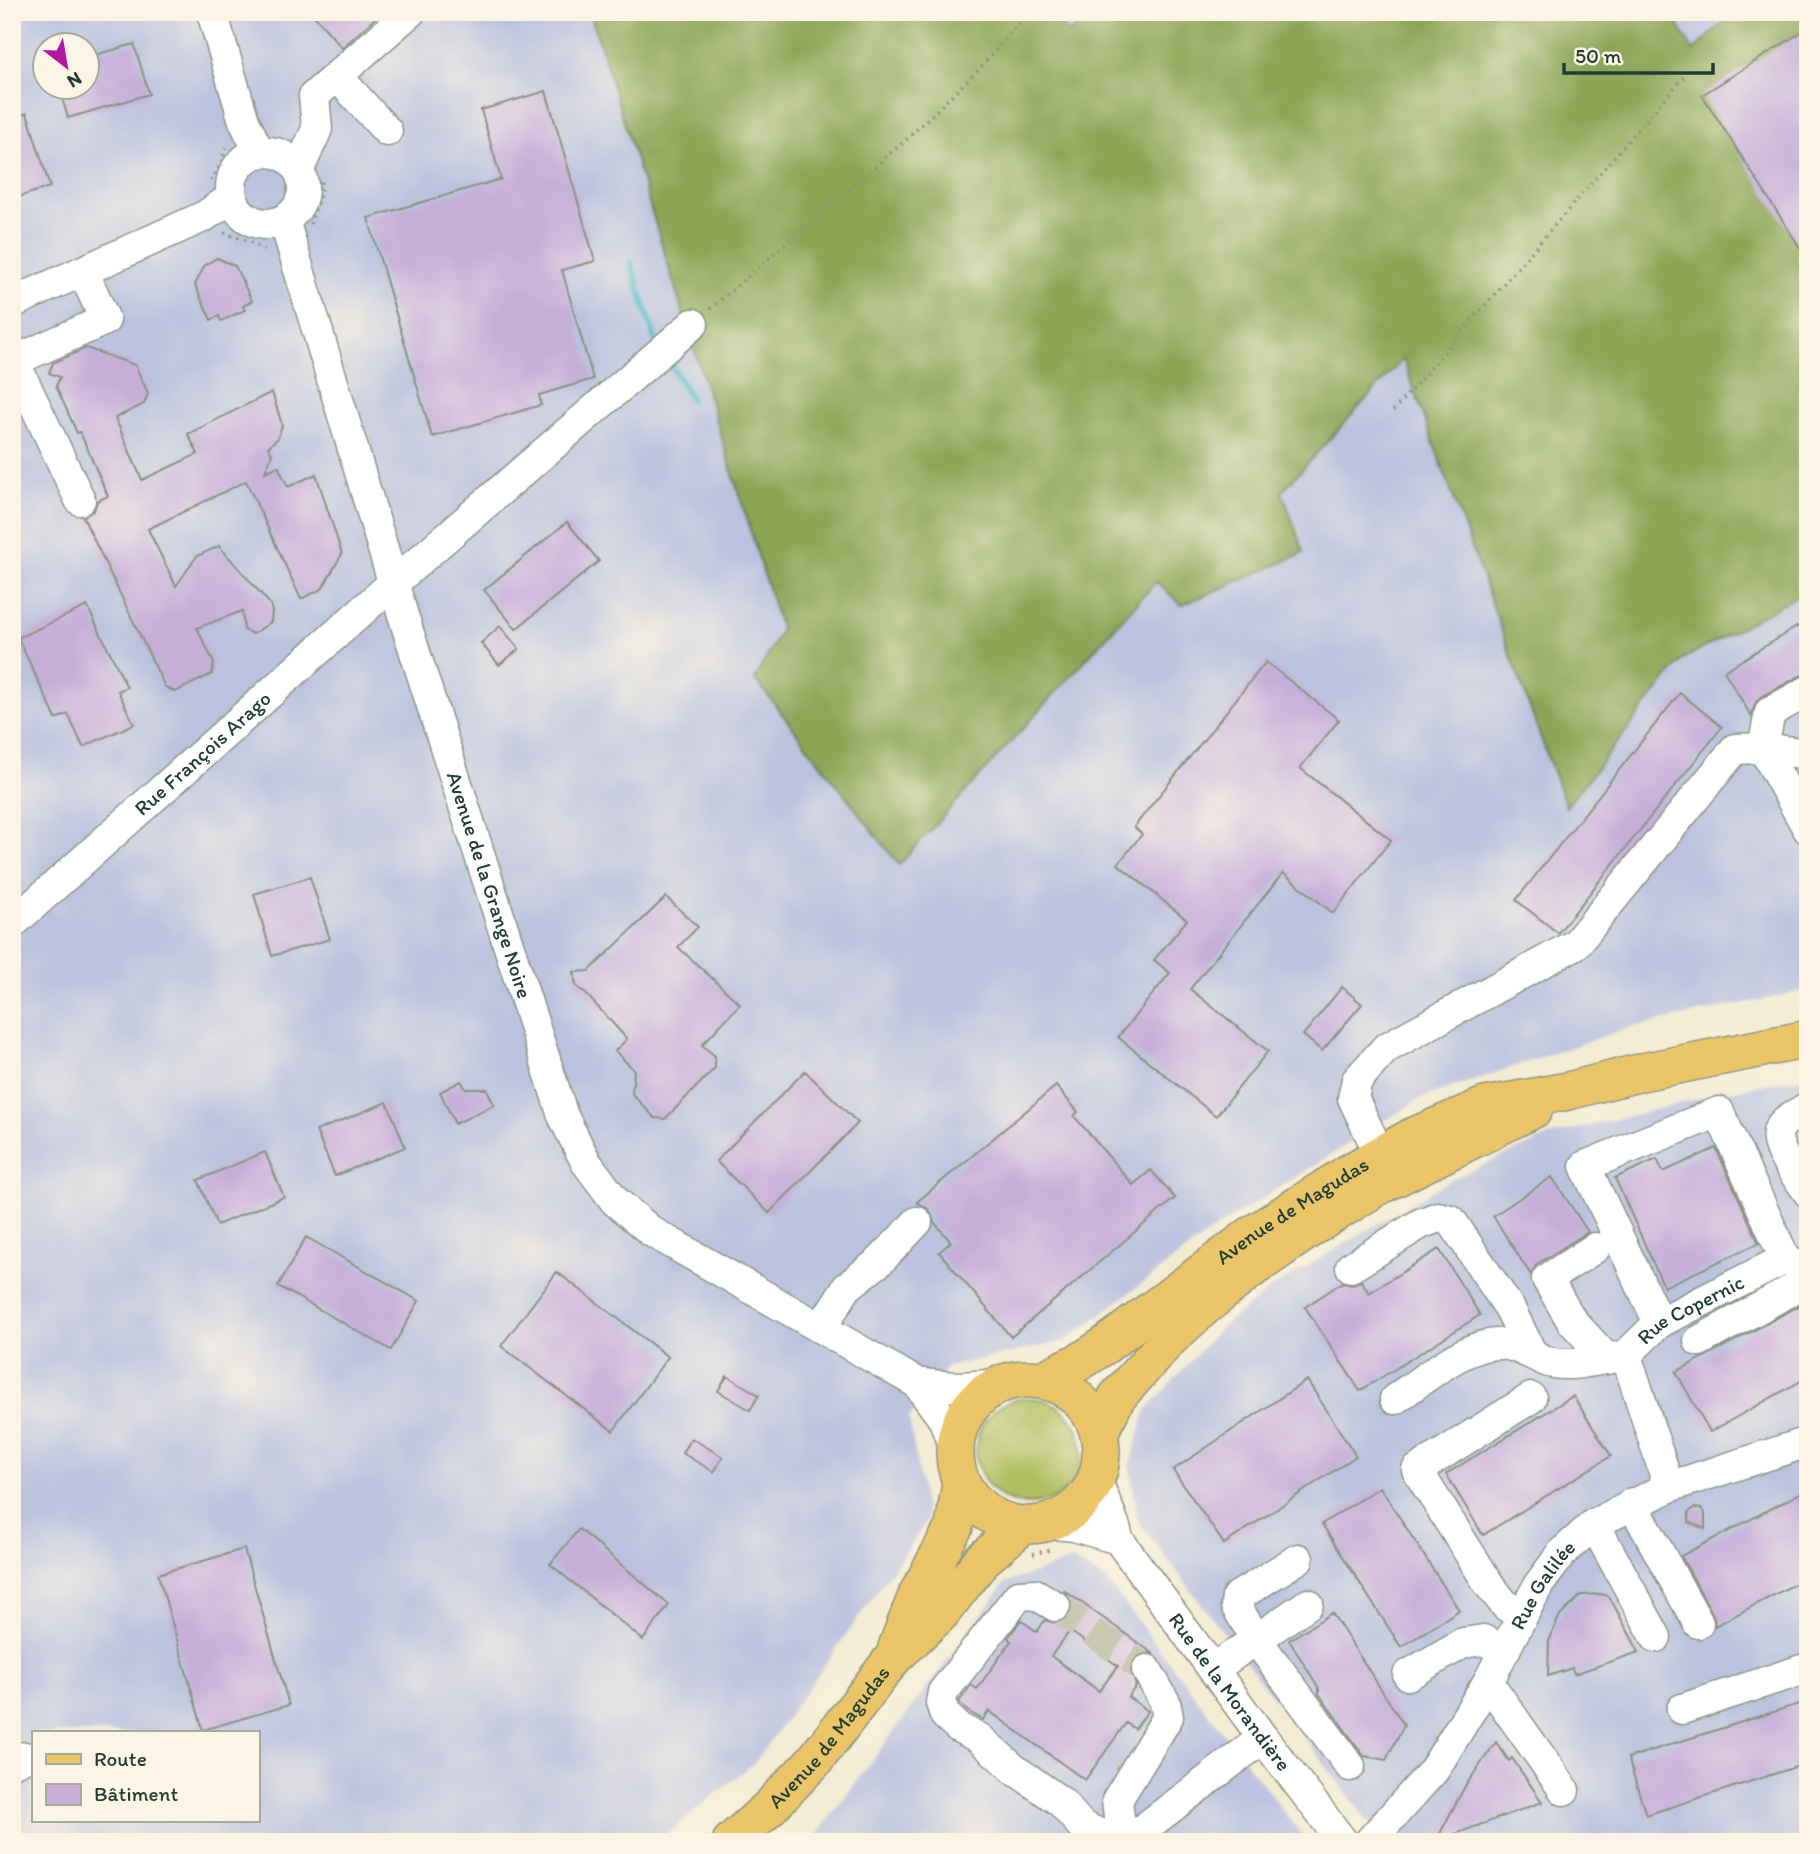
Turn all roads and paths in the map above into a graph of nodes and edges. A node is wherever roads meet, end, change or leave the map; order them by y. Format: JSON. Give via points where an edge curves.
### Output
{"nodes":[{"id":1,"x":212,"y":12,"type":"edge"},
{"id":2,"x":410,"y":12,"type":"edge"},
{"id":3,"x":1027,"y":12,"type":"edge"},
{"id":4,"x":1687,"y":72,"type":"dead end"},
{"id":5,"x":338,"y":76,"type":"junction"},
{"id":6,"x":387,"y":131,"type":"dead end"},
{"id":7,"x":259,"y":152,"type":"junction"},
{"id":8,"x":303,"y":160,"type":"junction"},
{"id":9,"x":232,"y":197,"type":"junction"},
{"id":10,"x":296,"y":225,"type":"junction"},
{"id":11,"x":83,"y":271,"type":"junction"},
{"id":12,"x":12,"y":303,"type":"edge"},
{"id":13,"x":692,"y":324,"type":"joint"},
{"id":14,"x":13,"y":359,"type":"edge"},
{"id":15,"x":1393,"y":411,"type":"dead end"},
{"id":16,"x":80,"y":500,"type":"dead end"},
{"id":17,"x":393,"y":583,"type":"junction"},
{"id":18,"x":1808,"y":691,"type":"edge"},
{"id":19,"x":1763,"y":748,"type":"junction"},
{"id":20,"x":1808,"y":749,"type":"edge"},
{"id":21,"x":1808,"y":829,"type":"edge"},
{"id":22,"x":12,"y":923,"type":"edge"},
{"id":23,"x":1808,"y":1039,"type":"edge"},
{"id":24,"x":1568,"y":1091,"type":"junction"},
{"id":25,"x":1808,"y":1107,"type":"edge"},
{"id":26,"x":1380,"y":1155,"type":"junction"},
{"id":27,"x":1808,"y":1192,"type":"edge"},
{"id":28,"x":917,"y":1222,"type":"dead end"},
{"id":29,"x":1595,"y":1248,"type":"dead end"},
{"id":30,"x":1797,"y":1266,"type":"edge"},
{"id":31,"x":1351,"y":1267,"type":"dead end"},
{"id":32,"x":1808,"y":1281,"type":"edge"},
{"id":33,"x":1659,"y":1322,"type":"junction"},
{"id":34,"x":821,"y":1328,"type":"junction"},
{"id":35,"x":1699,"y":1341,"type":"dead end"},
{"id":36,"x":1532,"y":1354,"type":"junction"},
{"id":37,"x":1617,"y":1357,"type":"junction"},
{"id":38,"x":1042,"y":1380,"type":"junction"},
{"id":39,"x":917,"y":1382,"type":"junction"},
{"id":40,"x":1006,"y":1382,"type":"junction"},
{"id":41,"x":1531,"y":1398,"type":"dead end"},
{"id":42,"x":1395,"y":1399,"type":"dead end"},
{"id":43,"x":1099,"y":1433,"type":"junction"},
{"id":44,"x":1808,"y":1442,"type":"edge"},
{"id":45,"x":958,"y":1467,"type":"junction"},
{"id":46,"x":1097,"y":1478,"type":"junction"},
{"id":47,"x":1669,"y":1487,"type":"junction"},
{"id":48,"x":1632,"y":1503,"type":"junction"},
{"id":49,"x":1035,"y":1524,"type":"junction"},
{"id":50,"x":1594,"y":1524,"type":"junction"},
{"id":51,"x":1118,"y":1539,"type":"junction"},
{"id":52,"x":1298,"y":1559,"type":"dead end"},
{"id":53,"x":1308,"y":1604,"type":"dead end"},
{"id":54,"x":1055,"y":1606,"type":"tunnel mouth"},
{"id":55,"x":1523,"y":1615,"type":"junction"},
{"id":56,"x":1698,"y":1623,"type":"dead end"},
{"id":57,"x":1656,"y":1637,"type":"dead end"},
{"id":58,"x":1256,"y":1639,"type":"junction"},
{"id":59,"x":1505,"y":1650,"type":"junction"},
{"id":60,"x":893,"y":1657,"type":"junction"},
{"id":61,"x":1808,"y":1668,"type":"edge"},
{"id":62,"x":1213,"y":1669,"type":"junction"},
{"id":63,"x":1147,"y":1670,"type":"tunnel mouth"},
{"id":64,"x":1408,"y":1675,"type":"dead end"},
{"id":65,"x":1488,"y":1682,"type":"junction"},
{"id":66,"x":1682,"y":1709,"type":"dead end"},
{"id":67,"x":1263,"y":1738,"type":"junction"},
{"id":68,"x":1350,"y":1766,"type":"dead end"},
{"id":69,"x":1564,"y":1790,"type":"dead end"},
{"id":70,"x":731,"y":1842,"type":"edge"},
{"id":71,"x":1117,"y":1842,"type":"edge"},
{"id":72,"x":1124,"y":1842,"type":"edge"},
{"id":73,"x":1343,"y":1842,"type":"edge"},
{"id":74,"x":1369,"y":1842,"type":"edge"}],
"edges":[{"from":1,"to":7,"type":"street","via":[[244,121]]},
{"from":2,"to":5,"type":"street"},
{"from":3,"to":13,"type":"path","via":[[980,68],[907,139]]},
{"from":4,"to":15,"type":"path"},
{"from":5,"to":6,"type":"street"},
{"from":5,"to":8,"type":"street","via":[[314,96],[317,129]]},
{"from":7,"to":8,"type":"street"},
{"from":7,"to":9,"type":"street","via":[[233,174]]},
{"from":8,"to":10,"type":"street","via":[[303,192],[293,213]]},
{"from":8,"to":10,"type":"path","via":[[321,173],[321,191]]},
{"from":9,"to":10,"type":"street","via":[[252,221]]},
{"from":9,"to":11,"type":"street","via":[[205,216]]},
{"from":10,"to":17,"type":"street","name":"Avenue de la Grange Noire"},
{"from":11,"to":12,"type":"street"},
{"from":11,"to":14,"type":"street","via":[[105,320]]},
{"from":13,"to":17,"type":"street","name":"Rue François Arago"},
{"from":14,"to":16,"type":"street"},
{"from":17,"to":22,"type":"street","name":"Rue François Arago"},
{"from":17,"to":34,"type":"street","name":"Avenue de la Grange Noire","via":[[563,1116],[586,1163],[615,1201],[652,1232]]},
{"from":18,"to":19,"type":"street","via":[[1770,712]]},
{"from":19,"to":20,"type":"street","via":[[1800,753]]},
{"from":19,"to":21,"type":"street"},
{"from":19,"to":26,"type":"street","via":[[1735,749],[1576,944],[1386,1048],[1357,1080],[1353,1098]]},
{"from":23,"to":24,"type":"main road","name":"Avenue de Magudas"},
{"from":24,"to":26,"type":"main road","name":"Avenue de Magudas","via":[[1485,1106]]},
{"from":24,"to":43,"type":"main road","name":"Avenue de Magudas","via":[[1375,1188],[1249,1272],[1170,1338],[1117,1397]]},
{"from":25,"to":27,"type":"street","via":[[1778,1129],[1777,1140]]},
{"from":26,"to":38,"type":"main road","name":"Avenue de Magudas","via":[[1283,1213],[1104,1346]]},
{"from":28,"to":34,"type":"street","via":[[880,1261],[846,1287]]},
{"from":29,"to":37,"type":"street","via":[[1547,1279],[1572,1321]]},
{"from":30,"to":33,"type":"street","name":"Rue Copernic"},
{"from":30,"to":33,"type":"street","via":[[1719,1112],[1585,1166]]},
{"from":31,"to":36,"type":"street","via":[[1420,1224],[1438,1217],[1451,1220],[1510,1310]]},
{"from":32,"to":35,"type":"street"},
{"from":33,"to":37,"type":"street","name":"Rue Copernic"},
{"from":34,"to":39,"type":"street","name":"Avenue de la Grange Noire"},
{"from":36,"to":37,"type":"street","via":[[1562,1364]]},
{"from":36,"to":42,"type":"street","via":[[1500,1344],[1468,1351]]},
{"from":37,"to":47,"type":"street","name":"Rue Copernic"},
{"from":38,"to":40,"type":"main road"},
{"from":38,"to":43,"type":"main road","via":[[1079,1398]]},
{"from":39,"to":40,"type":"street","name":"Avenue de la Grange Noire","via":[[974,1388]]},
{"from":39,"to":45,"type":"street","name":"Avenue de la Grange Noire","via":[[944,1420]]},
{"from":40,"to":45,"type":"main road","via":[[985,1392],[969,1408],[958,1428]]},
{"from":41,"to":55,"type":"street","via":[[1416,1471],[1500,1600]]},
{"from":43,"to":46,"type":"main road","via":[[1102,1455]]},
{"from":44,"to":47,"type":"street","name":"Rue Galilée"},
{"from":45,"to":49,"type":"main road","via":[[972,1500],[986,1513],[1004,1521]]},
{"from":45,"to":60,"type":"main road","name":"Avenue de Magudas","via":[[954,1527],[918,1593]]},
{"from":46,"to":49,"type":"main road","via":[[1086,1498],[1068,1513]]},
{"from":46,"to":51,"type":"street","name":"Rue de la Morandière"},
{"from":47,"to":48,"type":"street","name":"Rue Galilée"},
{"from":48,"to":50,"type":"street","name":"Rue Galilée"},
{"from":48,"to":56,"type":"street"},
{"from":49,"to":51,"type":"street","via":[[1074,1526]]},
{"from":49,"to":60,"type":"main road","name":"Avenue de Magudas","via":[[982,1560],[941,1613]]},
{"from":50,"to":55,"type":"street","name":"Rue Galilée","via":[[1563,1552]]},
{"from":50,"to":57,"type":"street"},
{"from":51,"to":62,"type":"street","name":"Rue de la Morandière"},
{"from":52,"to":58,"type":"street","via":[[1237,1597],[1236,1606]]},
{"from":53,"to":58,"type":"street"},
{"from":54,"to":71,"type":"street","via":[[1035,1594],[1019,1595],[943,1692],[945,1715],[1060,1802],[1082,1826]]},
{"from":55,"to":59,"type":"street","name":"Rue Galilée"},
{"from":58,"to":62,"type":"street"},
{"from":58,"to":68,"type":"street"},
{"from":59,"to":64,"type":"street","via":[[1483,1640],[1463,1643]]},
{"from":59,"to":65,"type":"street","name":"Rue Galilée"},
{"from":60,"to":70,"type":"main road","name":"Avenue de Magudas","via":[[815,1759]]},
{"from":61,"to":66,"type":"street"},
{"from":62,"to":67,"type":"street","name":"Rue de la Morandière"},
{"from":63,"to":72,"type":"street","via":[[1168,1717],[1117,1800]]},
{"from":65,"to":69,"type":"street"},
{"from":65,"to":74,"type":"street","name":"Rue Galilée","via":[[1434,1770]]},
{"from":67,"to":72,"type":"street"},
{"from":67,"to":73,"type":"street","name":"Rue de la Morandière"}]}
